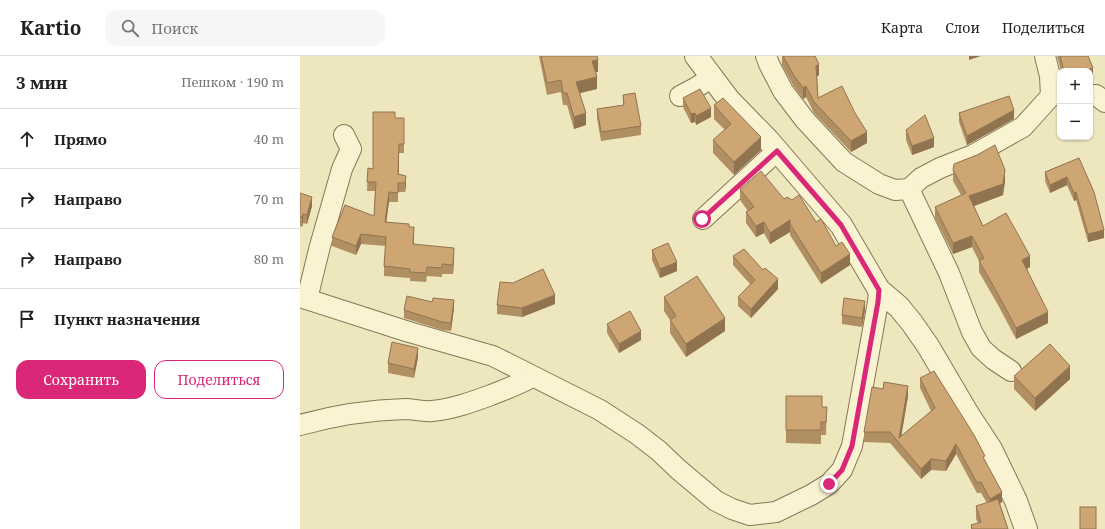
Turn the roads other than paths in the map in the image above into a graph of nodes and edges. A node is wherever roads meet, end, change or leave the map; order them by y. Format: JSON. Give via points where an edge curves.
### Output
{"nodes":[{"id":1,"x":696,"y":56,"type":"edge"},
{"id":2,"x":766,"y":56,"type":"edge"},
{"id":3,"x":1046,"y":56,"type":"edge"},
{"id":4,"x":712,"y":77,"type":"junction"},
{"id":5,"x":1056,"y":95,"type":"edge"},
{"id":6,"x":1093,"y":95,"type":"edge"},
{"id":7,"x":680,"y":96,"type":"dead end"},
{"id":8,"x":1105,"y":102,"type":"edge"},
{"id":9,"x":344,"y":135,"type":"dead end"},
{"id":10,"x":777,"y":151,"type":"junction"},
{"id":11,"x":909,"y":189,"type":"junction"},
{"id":12,"x":702,"y":219,"type":"dead end"},
{"id":13,"x":879,"y":290,"type":"junction"},
{"id":14,"x":304,"y":298,"type":"edge"},
{"id":15,"x":1011,"y":371,"type":"dead end"},
{"id":16,"x":532,"y":377,"type":"junction"},
{"id":17,"x":300,"y":425,"type":"edge"},
{"id":18,"x":1026,"y":529,"type":"edge"}],
"edges":[{"from":1,"to":4,"type":"street"},
{"from":2,"to":11,"type":"street","via":[[782,91],[844,162],[879,184],[895,190]]},
{"from":3,"to":5,"type":"street"},
{"from":4,"to":7,"type":"street"},
{"from":4,"to":10,"type":"street","via":[[729,100]]},
{"from":5,"to":11,"type":"street","via":[[1023,127],[973,155],[920,178]]},
{"from":6,"to":8,"type":"street"},
{"from":9,"to":14,"type":"street","via":[[351,150],[342,169]]},
{"from":10,"to":12,"type":"street"},
{"from":10,"to":13,"type":"street","via":[[841,225]]},
{"from":11,"to":15,"type":"street","via":[[949,273],[972,332],[981,348]]},
{"from":13,"to":16,"type":"street","via":[[852,446],[842,470],[829,484],[776,512],[750,515],[716,501],[659,450],[637,434],[600,410]]},
{"from":13,"to":18,"type":"street","via":[[899,307],[928,346],[991,449],[1016,501]]},
{"from":14,"to":16,"type":"street","via":[[493,356]]},
{"from":16,"to":17,"type":"street","via":[[519,385],[450,408],[431,411],[365,411],[335,415]]}]}
